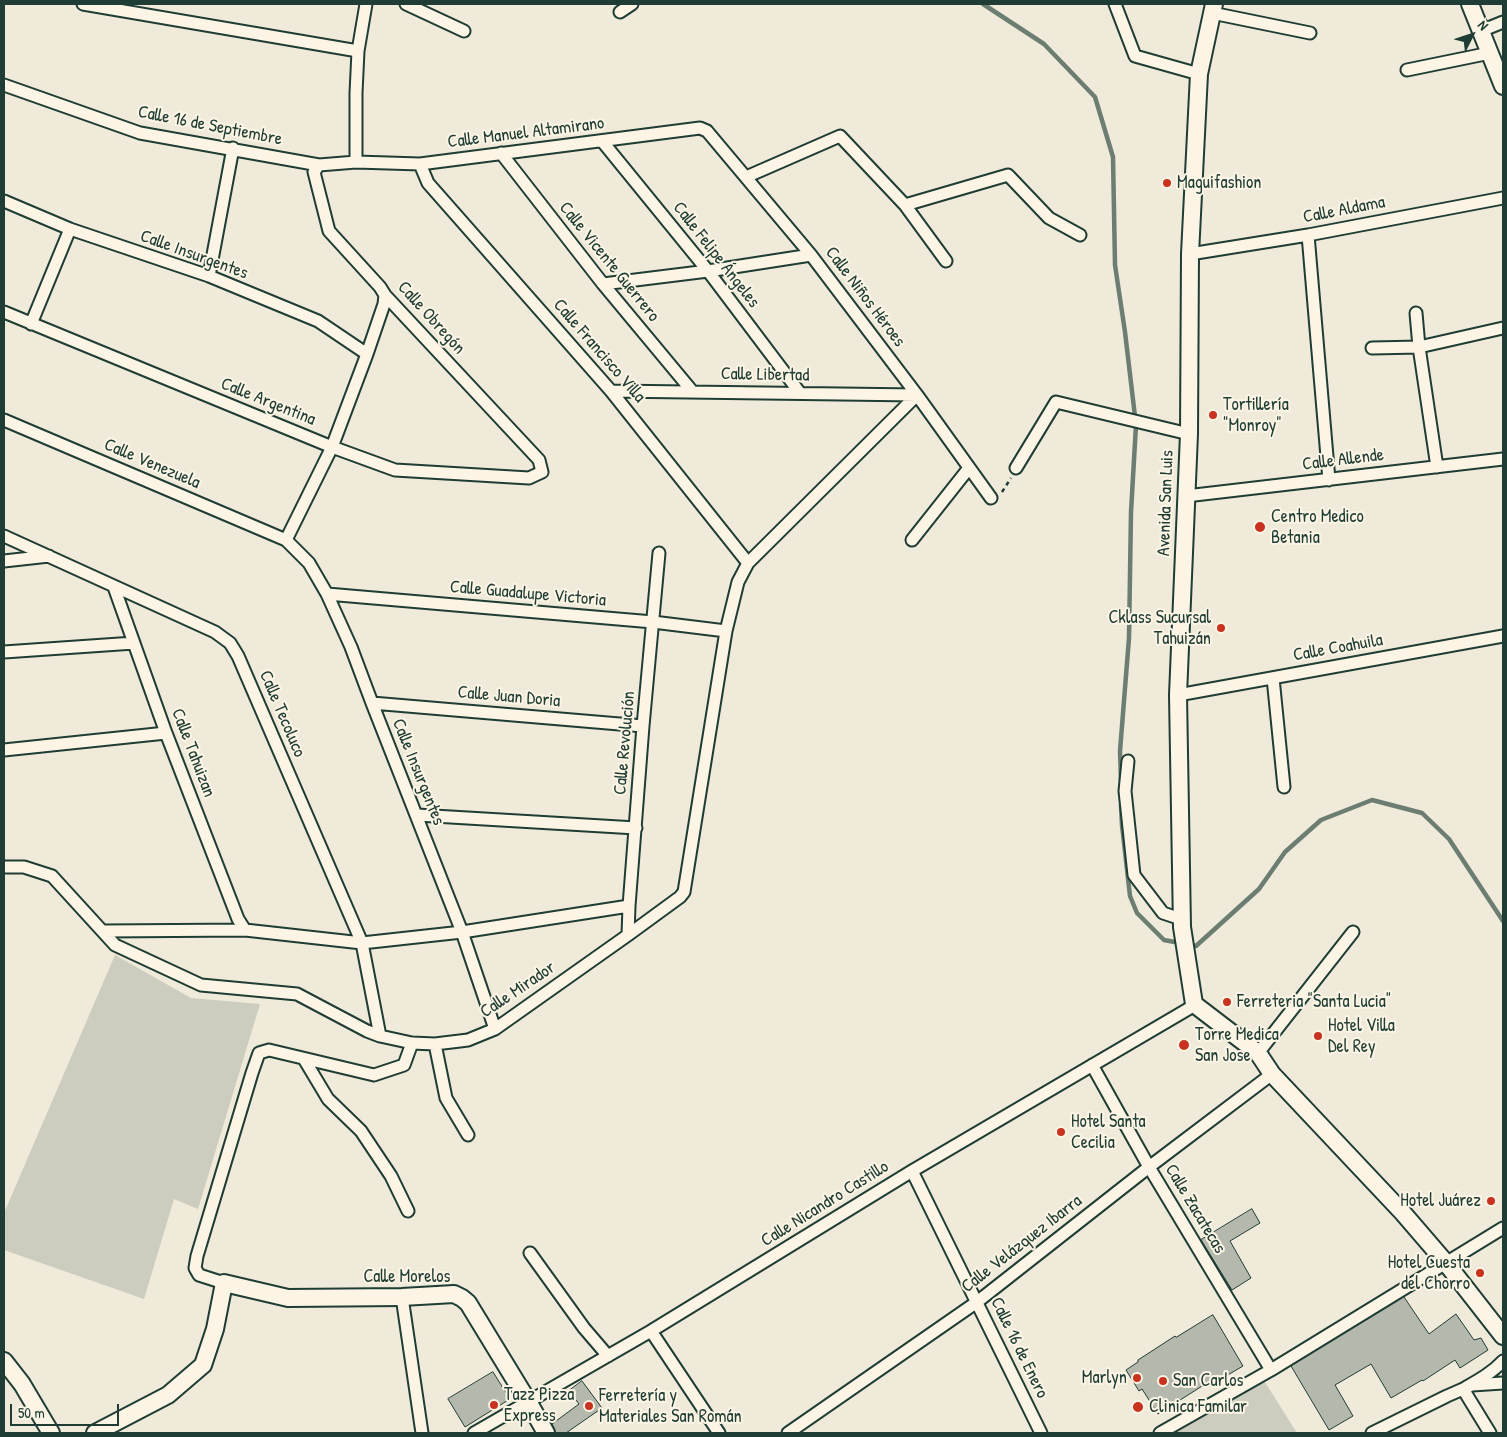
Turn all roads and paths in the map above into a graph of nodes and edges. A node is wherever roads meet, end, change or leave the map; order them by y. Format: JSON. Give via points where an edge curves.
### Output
{"nodes":[{"id":1,"x":83,"y":4,"type":"edge"},
{"id":2,"x":366,"y":4,"type":"edge"},
{"id":3,"x":406,"y":4,"type":"edge"},
{"id":4,"x":632,"y":4,"type":"edge"},
{"id":5,"x":1115,"y":4,"type":"edge"},
{"id":6,"x":1470,"y":4,"type":"edge"},
{"id":7,"x":1213,"y":9,"type":"edge"},
{"id":8,"x":620,"y":12,"type":"dead end"},
{"id":9,"x":1503,"y":22,"type":"edge"},
{"id":10,"x":464,"y":31,"type":"dead end"},
{"id":11,"x":1481,"y":31,"type":"junction"},
{"id":12,"x":1310,"y":32,"type":"dead end"},
{"id":13,"x":358,"y":51,"type":"junction"},
{"id":14,"x":1490,"y":53,"type":"junction"},
{"id":15,"x":1407,"y":70,"type":"dead end"},
{"id":16,"x":1199,"y":74,"type":"junction"},
{"id":17,"x":4,"y":85,"type":"edge"},
{"id":18,"x":1503,"y":86,"type":"edge"},
{"id":19,"x":700,"y":128,"type":"joint"},
{"id":20,"x":602,"y":141,"type":"junction"},
{"id":21,"x":233,"y":148,"type":"junction"},
{"id":22,"x":501,"y":153,"type":"junction"},
{"id":23,"x":356,"y":162,"type":"junction"},
{"id":24,"x":420,"y":164,"type":"junction"},
{"id":25,"x":319,"y":165,"type":"junction"},
{"id":26,"x":746,"y":176,"type":"junction"},
{"id":27,"x":1503,"y":198,"type":"edge"},
{"id":28,"x":4,"y":201,"type":"edge"},
{"id":29,"x":905,"y":205,"type":"junction"},
{"id":30,"x":70,"y":229,"type":"junction"},
{"id":31,"x":1080,"y":235,"type":"dead end"},
{"id":32,"x":1308,"y":235,"type":"junction"},
{"id":33,"x":811,"y":254,"type":"junction"},
{"id":34,"x":1190,"y":254,"type":"junction"},
{"id":35,"x":946,"y":262,"type":"dead end"},
{"id":36,"x":708,"y":271,"type":"junction"},
{"id":37,"x":209,"y":276,"type":"junction"},
{"id":38,"x":603,"y":284,"type":"junction"},
{"id":39,"x":385,"y":295,"type":"junction"},
{"id":40,"x":4,"y":312,"type":"edge"},
{"id":41,"x":1416,"y":313,"type":"dead end"},
{"id":42,"x":31,"y":324,"type":"junction"},
{"id":43,"x":1503,"y":328,"type":"edge"},
{"id":44,"x":1372,"y":348,"type":"dead end"},
{"id":45,"x":1418,"y":348,"type":"junction"},
{"id":46,"x":367,"y":354,"type":"junction"},
{"id":47,"x":611,"y":391,"type":"junction"},
{"id":48,"x":692,"y":391,"type":"junction"},
{"id":49,"x":800,"y":393,"type":"junction"},
{"id":50,"x":917,"y":395,"type":"junction"},
{"id":51,"x":4,"y":420,"type":"edge"},
{"id":52,"x":1189,"y":434,"type":"junction"},
{"id":53,"x":332,"y":446,"type":"junction"},
{"id":54,"x":1503,"y":459,"type":"edge"},
{"id":55,"x":1437,"y":467,"type":"junction"},
{"id":56,"x":969,"y":468,"type":"junction"},
{"id":57,"x":1016,"y":468,"type":"joint"},
{"id":58,"x":529,"y":478,"type":"joint"},
{"id":59,"x":1329,"y":480,"type":"junction"},
{"id":60,"x":1186,"y":496,"type":"junction"},
{"id":61,"x":991,"y":498,"type":"joint"},
{"id":62,"x":4,"y":536,"type":"edge"},
{"id":63,"x":286,"y":540,"type":"junction"},
{"id":64,"x":912,"y":540,"type":"dead end"},
{"id":65,"x":659,"y":553,"type":"dead end"},
{"id":66,"x":49,"y":556,"type":"junction"},
{"id":67,"x":4,"y":562,"type":"edge"},
{"id":68,"x":748,"y":564,"type":"junction"},
{"id":69,"x":114,"y":587,"type":"junction"},
{"id":70,"x":327,"y":594,"type":"junction"},
{"id":71,"x":653,"y":622,"type":"junction"},
{"id":72,"x":726,"y":631,"type":"junction"},
{"id":73,"x":1503,"y":636,"type":"edge"},
{"id":74,"x":134,"y":643,"type":"junction"},
{"id":75,"x":4,"y":652,"type":"edge"},
{"id":76,"x":1273,"y":678,"type":"junction"},
{"id":77,"x":1178,"y":695,"type":"junction"},
{"id":78,"x":372,"y":703,"type":"junction"},
{"id":79,"x":643,"y":726,"type":"junction"},
{"id":80,"x":166,"y":733,"type":"junction"},
{"id":81,"x":4,"y":750,"type":"edge"},
{"id":82,"x":1128,"y":761,"type":"dead end"},
{"id":83,"x":1284,"y":787,"type":"dead end"},
{"id":84,"x":417,"y":816,"type":"junction"},
{"id":85,"x":636,"y":828,"type":"junction"},
{"id":86,"x":4,"y":867,"type":"edge"},
{"id":87,"x":629,"y":906,"type":"junction"},
{"id":88,"x":1181,"y":923,"type":"junction"},
{"id":89,"x":245,"y":930,"type":"junction"},
{"id":90,"x":103,"y":931,"type":"junction"},
{"id":91,"x":462,"y":932,"type":"junction"},
{"id":92,"x":1353,"y":932,"type":"dead end"},
{"id":93,"x":628,"y":935,"type":"junction"},
{"id":94,"x":362,"y":943,"type":"junction"},
{"id":95,"x":1195,"y":1005,"type":"junction"},
{"id":96,"x":495,"y":1029,"type":"junction"},
{"id":97,"x":380,"y":1036,"type":"junction"},
{"id":98,"x":412,"y":1043,"type":"junction"},
{"id":99,"x":434,"y":1044,"type":"junction"},
{"id":100,"x":1258,"y":1053,"type":"junction"},
{"id":101,"x":304,"y":1059,"type":"junction"},
{"id":102,"x":1092,"y":1066,"type":"junction"},
{"id":103,"x":1272,"y":1074,"type":"junction"},
{"id":104,"x":468,"y":1135,"type":"dead end"},
{"id":105,"x":1150,"y":1167,"type":"junction"},
{"id":106,"x":912,"y":1170,"type":"junction"},
{"id":107,"x":408,"y":1210,"type":"dead end"},
{"id":108,"x":1503,"y":1228,"type":"edge"},
{"id":109,"x":530,"y":1253,"type":"dead end"},
{"id":110,"x":1446,"y":1263,"type":"junction"},
{"id":111,"x":224,"y":1282,"type":"junction"},
{"id":112,"x":402,"y":1297,"type":"junction"},
{"id":113,"x":977,"y":1302,"type":"junction"},
{"id":114,"x":651,"y":1331,"type":"junction"},
{"id":115,"x":1503,"y":1336,"type":"edge"},
{"id":116,"x":608,"y":1356,"type":"junction"},
{"id":117,"x":4,"y":1361,"type":"edge"},
{"id":118,"x":1503,"y":1361,"type":"edge"},
{"id":119,"x":1270,"y":1370,"type":"junction"},
{"id":120,"x":1503,"y":1383,"type":"edge"},
{"id":121,"x":1463,"y":1389,"type":"junction"},
{"id":122,"x":529,"y":1402,"type":"junction"},
{"id":123,"x":51,"y":1433,"type":"edge"},
{"id":124,"x":95,"y":1433,"type":"edge"},
{"id":125,"x":422,"y":1433,"type":"edge"},
{"id":126,"x":474,"y":1433,"type":"edge"},
{"id":127,"x":546,"y":1433,"type":"edge"},
{"id":128,"x":719,"y":1433,"type":"edge"},
{"id":129,"x":788,"y":1433,"type":"edge"},
{"id":130,"x":1041,"y":1433,"type":"edge"},
{"id":131,"x":1160,"y":1433,"type":"edge"},
{"id":132,"x":1372,"y":1433,"type":"edge"},
{"id":133,"x":1490,"y":1433,"type":"edge"}],
"edges":[{"from":1,"to":13,"type":"street"},
{"from":2,"to":13,"type":"street"},
{"from":3,"to":10,"type":"street"},
{"from":4,"to":8,"type":"street"},
{"from":5,"to":16,"type":"street","via":[[1136,56]]},
{"from":6,"to":11,"type":"street"},
{"from":7,"to":12,"type":"street"},
{"from":7,"to":16,"type":"street","name":"Avenida San Luis"},
{"from":9,"to":11,"type":"street"},
{"from":11,"to":14,"type":"street"},
{"from":13,"to":23,"type":"street"},
{"from":14,"to":15,"type":"street"},
{"from":14,"to":18,"type":"street"},
{"from":16,"to":34,"type":"street","name":"Avenida San Luis"},
{"from":17,"to":21,"type":"street","name":"Calle 16 de Septiembre","via":[[140,133]]},
{"from":19,"to":20,"type":"street","name":"Calle Manuel Altamirano"},
{"from":19,"to":26,"type":"street","name":"Calle Niños Héroes"},
{"from":20,"to":22,"type":"street","name":"Calle Manuel Altamirano"},
{"from":20,"to":36,"type":"street","name":"Calle Felipe Ángeles"},
{"from":21,"to":25,"type":"street","name":"Calle 16 de Septiembre"},
{"from":21,"to":37,"type":"street"},
{"from":22,"to":24,"type":"street","name":"Calle Manuel Altamirano"},
{"from":22,"to":38,"type":"street","name":"Calle Vicente Guerrero"},
{"from":23,"to":24,"type":"street","name":"Calle Manuel Altamirano"},
{"from":23,"to":25,"type":"street","name":"Calle 16 de Septiembre"},
{"from":24,"to":47,"type":"street","name":"Calle Francisco Villa","via":[[428,182]]},
{"from":25,"to":39,"type":"street","name":"Calle Obregón","via":[[314,172],[329,231]]},
{"from":26,"to":29,"type":"street","via":[[840,136]]},
{"from":26,"to":33,"type":"street","name":"Calle Niños Héroes"},
{"from":27,"to":32,"type":"street","name":"Calle Aldama"},
{"from":28,"to":30,"type":"street","name":"Calle Insurgentes"},
{"from":29,"to":31,"type":"street","via":[[1008,175],[1049,218]]},
{"from":29,"to":35,"type":"street"},
{"from":30,"to":37,"type":"street","name":"Calle Insurgentes"},
{"from":30,"to":42,"type":"street"},
{"from":32,"to":34,"type":"street","name":"Calle Aldama"},
{"from":32,"to":59,"type":"street"},
{"from":33,"to":36,"type":"street"},
{"from":33,"to":50,"type":"street","name":"Calle Niños Héroes"},
{"from":34,"to":52,"type":"street","name":"Avenida San Luis"},
{"from":36,"to":38,"type":"street"},
{"from":36,"to":49,"type":"street","name":"Calle Felipe Ángeles"},
{"from":37,"to":46,"type":"street","name":"Calle Insurgentes","via":[[318,321]]},
{"from":38,"to":48,"type":"street","name":"Calle Vicente Guerrero"},
{"from":39,"to":46,"type":"street"},
{"from":39,"to":58,"type":"street","name":"Calle Obregón","via":[[539,460],[542,472]]},
{"from":40,"to":42,"type":"street","name":"Calle Argentina"},
{"from":41,"to":45,"type":"street"},
{"from":42,"to":53,"type":"street","name":"Calle Argentina"},
{"from":43,"to":45,"type":"street"},
{"from":44,"to":45,"type":"street"},
{"from":45,"to":55,"type":"street"},
{"from":46,"to":53,"type":"street"},
{"from":47,"to":48,"type":"street","name":"Calle Libertad"},
{"from":47,"to":68,"type":"street","name":"Calle Francisco Villa"},
{"from":48,"to":49,"type":"street","name":"Calle Libertad"},
{"from":49,"to":50,"type":"street","name":"Calle Libertad"},
{"from":50,"to":56,"type":"street","name":"Calle Niños Héroes"},
{"from":50,"to":68,"type":"street"},
{"from":51,"to":63,"type":"street","name":"Calle Venezuela"},
{"from":52,"to":57,"type":"street","via":[[1056,402]]},
{"from":52,"to":60,"type":"street","name":"Avenida San Luis"},
{"from":53,"to":58,"type":"street","name":"Calle Argentina","via":[[394,470]]},
{"from":53,"to":63,"type":"street"},
{"from":54,"to":55,"type":"street","name":"Calle Allende"},
{"from":55,"to":59,"type":"street","name":"Calle Allende"},
{"from":56,"to":61,"type":"street","name":"Calle Niños Héroes"},
{"from":56,"to":64,"type":"street"},
{"from":57,"to":61,"type":"path","via":[[1000,496],[996,500]]},
{"from":59,"to":60,"type":"street","name":"Calle Allende"},
{"from":60,"to":77,"type":"street","name":"Avenida San Luis"},
{"from":62,"to":66,"type":"street","name":"Calle Tecoluco"},
{"from":63,"to":70,"type":"street","name":"Calle Insurgentes","via":[[309,563]]},
{"from":65,"to":71,"type":"street","name":"Calle Revolución"},
{"from":66,"to":67,"type":"street"},
{"from":66,"to":69,"type":"street","name":"Calle Tecoluco"},
{"from":68,"to":72,"type":"street","via":[[738,582]]},
{"from":69,"to":74,"type":"street","name":"Calle Tahuizan"},
{"from":69,"to":94,"type":"street","name":"Calle Tecoluco","via":[[216,632],[230,643]]},
{"from":70,"to":71,"type":"street","name":"Calle Guadalupe Victoria"},
{"from":70,"to":78,"type":"street","name":"Calle Insurgentes"},
{"from":71,"to":72,"type":"street","name":"Calle Guadalupe Victoria"},
{"from":71,"to":79,"type":"street","name":"Calle Revolución"},
{"from":72,"to":93,"type":"street","name":"Calle Mirador","via":[[684,892]]},
{"from":73,"to":76,"type":"street","name":"Calle Coahuila"},
{"from":74,"to":75,"type":"street"},
{"from":74,"to":80,"type":"street","name":"Calle Tahuizan"},
{"from":76,"to":77,"type":"street","name":"Calle Coahuila"},
{"from":76,"to":83,"type":"street"},
{"from":77,"to":88,"type":"street","name":"Avenida San Luis"},
{"from":78,"to":79,"type":"street","name":"Calle Juan Doria"},
{"from":78,"to":84,"type":"street","name":"Calle Insurgentes"},
{"from":79,"to":85,"type":"street","name":"Calle Revolución"},
{"from":80,"to":81,"type":"street"},
{"from":80,"to":89,"type":"street","name":"Calle Tahuizan"},
{"from":82,"to":88,"type":"street","via":[[1125,791],[1134,874],[1163,914]]},
{"from":84,"to":85,"type":"street"},
{"from":84,"to":91,"type":"street","name":"Calle Insurgentes"},
{"from":85,"to":87,"type":"street","name":"Calle Revolución"},
{"from":86,"to":90,"type":"street","name":"Calle Mirador","via":[[24,867],[52,876]]},
{"from":87,"to":91,"type":"street"},
{"from":87,"to":93,"type":"street","name":"Calle Revolución"},
{"from":88,"to":95,"type":"street","name":"Avenida San Luis"},
{"from":89,"to":90,"type":"street"},
{"from":89,"to":94,"type":"street"},
{"from":90,"to":97,"type":"street","name":"Calle Mirador","via":[[114,945],[201,985],[297,994]]},
{"from":91,"to":94,"type":"street"},
{"from":91,"to":96,"type":"street","name":"Calle Insurgentes"},
{"from":92,"to":100,"type":"street"},
{"from":93,"to":96,"type":"street","name":"Calle Mirador"},
{"from":94,"to":97,"type":"street","name":"Calle Tecoluco"},
{"from":95,"to":100,"type":"street"},
{"from":95,"to":102,"type":"street","name":"Calle Nicandro Castillo"},
{"from":96,"to":99,"type":"street","name":"Calle Mirador","via":[[468,1040]]},
{"from":97,"to":98,"type":"street","name":"Calle Mirador"},
{"from":98,"to":99,"type":"street","name":"Calle Mirador"},
{"from":98,"to":101,"type":"street","via":[[404,1065],[374,1075]]},
{"from":99,"to":104,"type":"street","via":[[446,1098]]},
{"from":100,"to":103,"type":"street"},
{"from":101,"to":107,"type":"street","via":[[328,1099],[361,1131],[391,1176]]},
{"from":101,"to":111,"type":"street","via":[[269,1050],[259,1053],[195,1268],[199,1275]]},
{"from":102,"to":105,"type":"street","name":"Calle Zacatecas"},
{"from":102,"to":106,"type":"street","name":"Calle Nicandro Castillo"},
{"from":103,"to":105,"type":"street","name":"Calle Velázquez Ibarra"},
{"from":103,"to":110,"type":"street"},
{"from":105,"to":113,"type":"street","name":"Calle Velázquez Ibarra"},
{"from":105,"to":119,"type":"street","name":"Calle Zacatecas"},
{"from":106,"to":113,"type":"street","name":"Calle 16 de Enero"},
{"from":106,"to":114,"type":"street","name":"Calle Nicandro Castillo"},
{"from":108,"to":110,"type":"street"},
{"from":109,"to":116,"type":"street"},
{"from":110,"to":115,"type":"street"},
{"from":110,"to":119,"type":"street"},
{"from":111,"to":112,"type":"street","name":"Calle Morelos","via":[[288,1298]]},
{"from":111,"to":124,"type":"street","via":[[215,1329],[202,1365],[168,1395]]},
{"from":112,"to":122,"type":"street","name":"Calle Morelos","via":[[454,1294],[462,1298]]},
{"from":112,"to":125,"type":"street"},
{"from":113,"to":129,"type":"street","name":"Calle Velázquez Ibarra"},
{"from":113,"to":130,"type":"street","name":"Calle 16 de Enero"},
{"from":114,"to":116,"type":"street","name":"Calle Nicandro Castillo"},
{"from":114,"to":128,"type":"street"},
{"from":116,"to":122,"type":"street","name":"Calle Nicandro Castillo"},
{"from":117,"to":123,"type":"street","via":[[22,1384]]},
{"from":118,"to":121,"type":"street","via":[[1496,1369]]},
{"from":119,"to":131,"type":"street"},
{"from":120,"to":121,"type":"street","via":[[1472,1385]]},
{"from":121,"to":132,"type":"street"},
{"from":121,"to":133,"type":"street"},
{"from":122,"to":126,"type":"street","name":"Calle Nicandro Castillo"},
{"from":122,"to":127,"type":"street","name":"Calle Morelos"}]}
